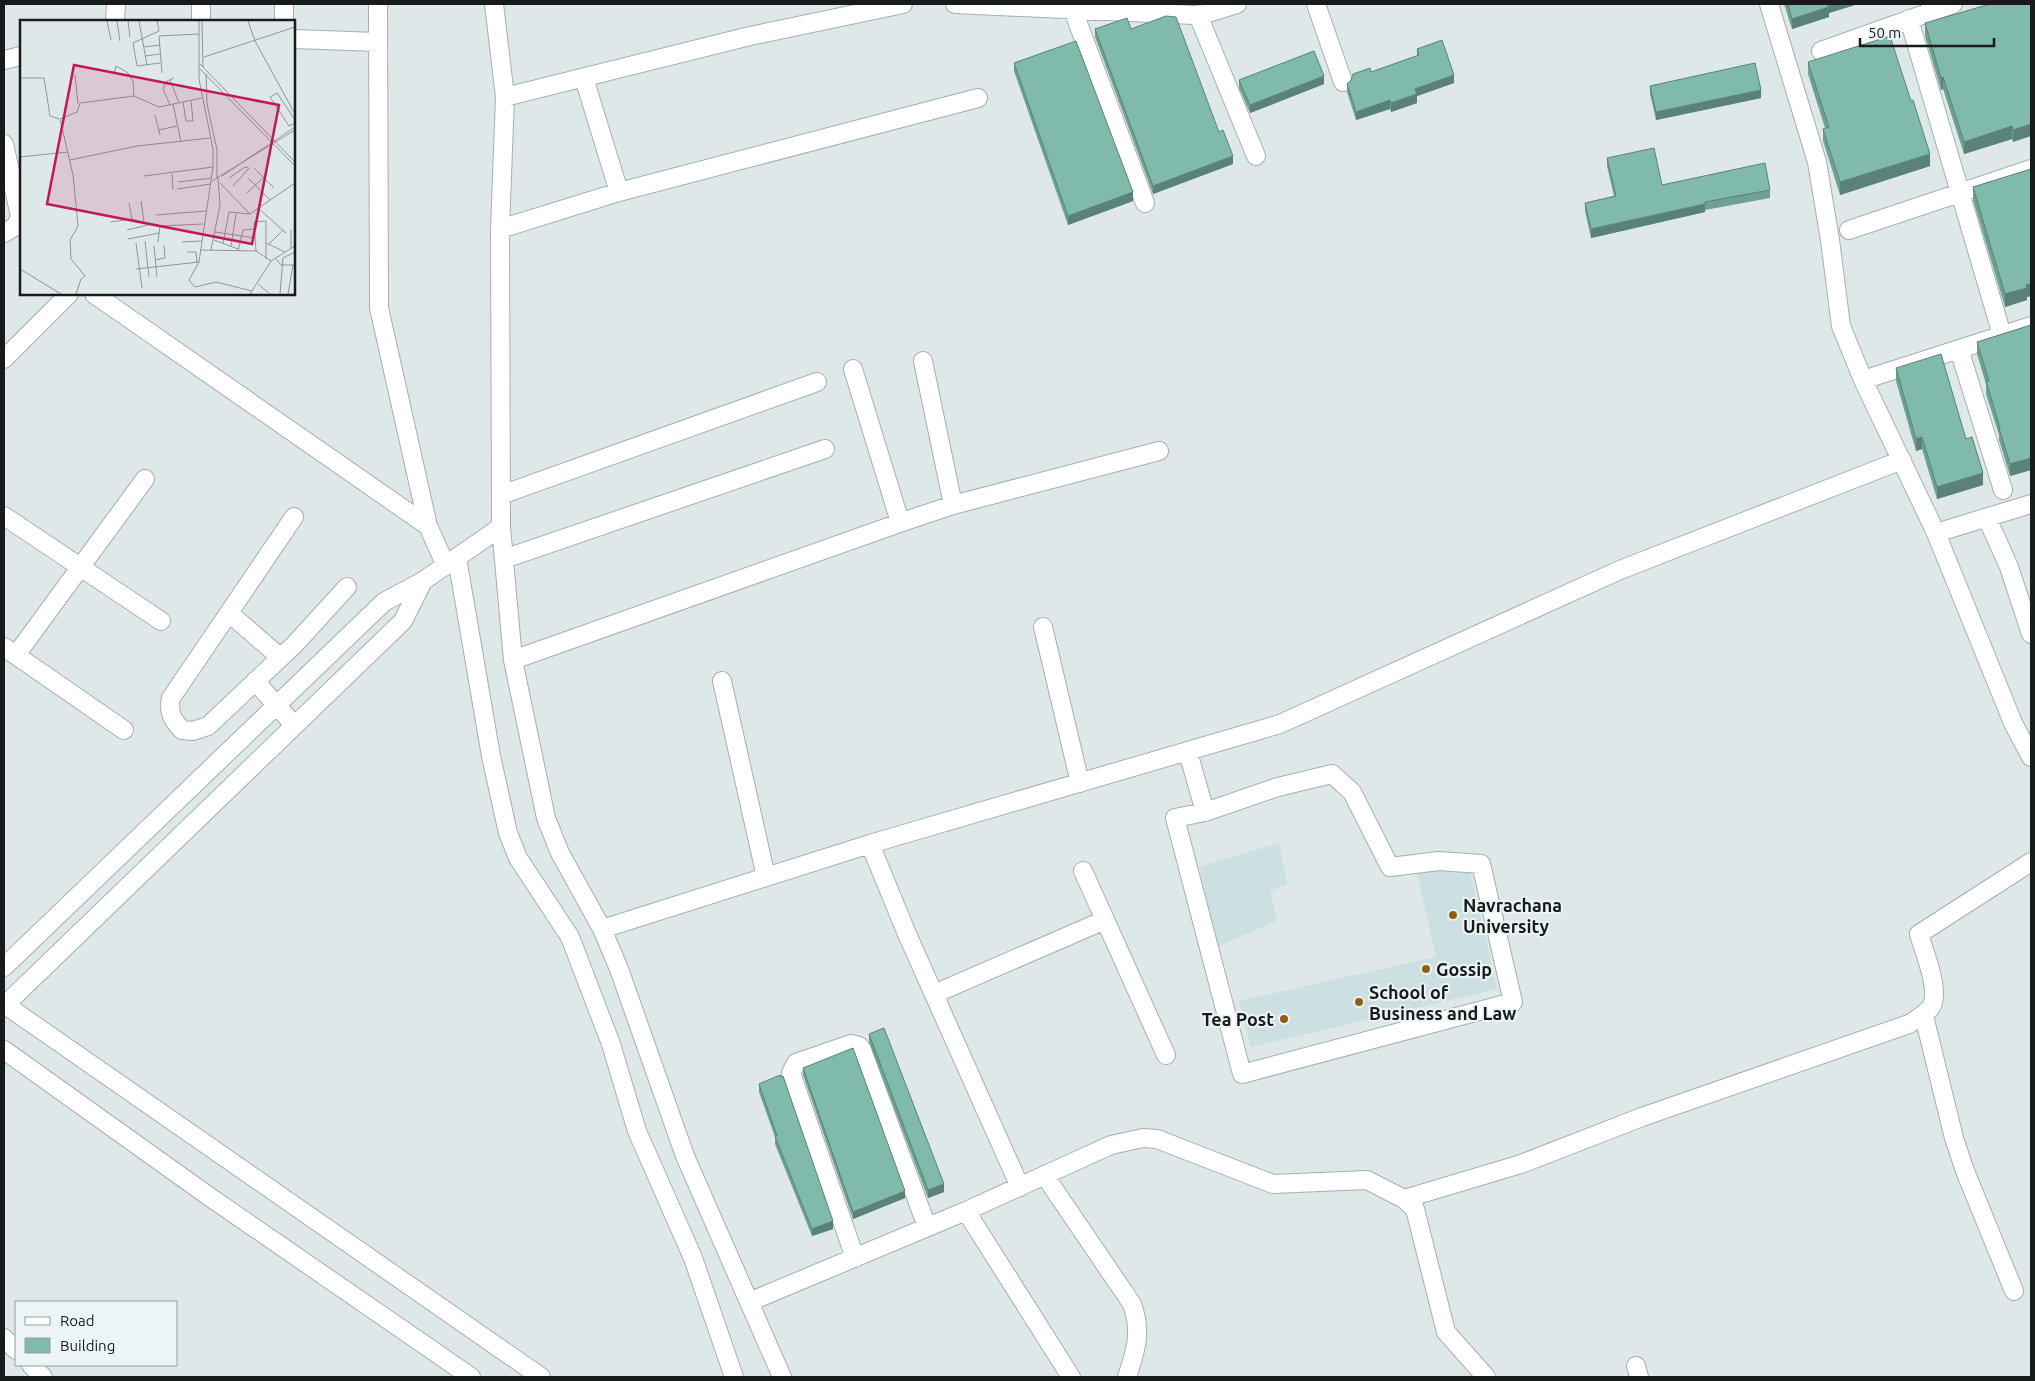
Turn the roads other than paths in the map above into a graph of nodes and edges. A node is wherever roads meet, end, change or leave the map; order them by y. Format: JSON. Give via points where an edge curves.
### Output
{"nodes":[{"id":1,"x":116,"y":4,"type":"edge"},
{"id":2,"x":201,"y":4,"type":"edge"},
{"id":3,"x":284,"y":4,"type":"edge"},
{"id":4,"x":378,"y":4,"type":"edge"},
{"id":5,"x":494,"y":4,"type":"edge"},
{"id":6,"x":903,"y":4,"type":"edge"},
{"id":7,"x":955,"y":4,"type":"edge"},
{"id":8,"x":983,"y":4,"type":"edge"},
{"id":9,"x":1237,"y":4,"type":"edge"},
{"id":10,"x":1316,"y":4,"type":"edge"},
{"id":11,"x":1769,"y":4,"type":"edge"},
{"id":12,"x":1953,"y":4,"type":"edge"},
{"id":13,"x":1073,"y":10,"type":"junction"},
{"id":14,"x":1198,"y":15,"type":"junction"},
{"id":15,"x":1909,"y":18,"type":"junction"},
{"id":16,"x":115,"y":20,"type":"edge"},
{"id":17,"x":201,"y":20,"type":"edge"},
{"id":18,"x":284,"y":20,"type":"edge"},
{"id":19,"x":295,"y":39,"type":"edge"},
{"id":20,"x":378,"y":42,"type":"junction"},
{"id":21,"x":1821,"y":50,"type":"dead end"},
{"id":22,"x":20,"y":56,"type":"edge"},
{"id":23,"x":4,"y":60,"type":"edge"},
{"id":24,"x":584,"y":78,"type":"junction"},
{"id":25,"x":1343,"y":82,"type":"dead end"},
{"id":26,"x":505,"y":98,"type":"junction"},
{"id":27,"x":978,"y":98,"type":"dead end"},
{"id":28,"x":10,"y":147,"type":"edge"},
{"id":29,"x":1256,"y":156,"type":"dead end"},
{"id":30,"x":2031,"y":169,"type":"edge"},
{"id":31,"x":619,"y":192,"type":"junction"},
{"id":32,"x":1960,"y":193,"type":"junction"},
{"id":33,"x":1145,"y":203,"type":"dead end"},
{"id":34,"x":500,"y":229,"type":"junction"},
{"id":35,"x":1849,"y":230,"type":"dead end"},
{"id":36,"x":4,"y":233,"type":"edge"},
{"id":37,"x":68,"y":295,"type":"edge"},
{"id":38,"x":95,"y":295,"type":"edge"},
{"id":39,"x":2031,"y":326,"type":"edge"},
{"id":40,"x":2002,"y":335,"type":"junction"},
{"id":41,"x":1959,"y":349,"type":"junction"},
{"id":42,"x":6,"y":353,"type":"edge"},
{"id":43,"x":923,"y":361,"type":"dead end"},
{"id":44,"x":853,"y":369,"type":"dead end"},
{"id":45,"x":1863,"y":380,"type":"junction"},
{"id":46,"x":818,"y":382,"type":"dead end"},
{"id":47,"x":825,"y":449,"type":"dead end"},
{"id":48,"x":1159,"y":451,"type":"dead end"},
{"id":49,"x":1902,"y":460,"type":"junction"},
{"id":50,"x":145,"y":479,"type":"dead end"},
{"id":51,"x":2004,"y":490,"type":"dead end"},
{"id":52,"x":501,"y":495,"type":"junction"},
{"id":53,"x":2031,"y":504,"type":"edge"},
{"id":54,"x":953,"y":505,"type":"junction"},
{"id":55,"x":4,"y":516,"type":"edge"},
{"id":56,"x":294,"y":517,"type":"dead end"},
{"id":57,"x":1987,"y":518,"type":"junction"},
{"id":58,"x":900,"y":522,"type":"junction"},
{"id":59,"x":428,"y":526,"type":"junction"},
{"id":60,"x":501,"y":527,"type":"junction"},
{"id":61,"x":1936,"y":533,"type":"junction"},
{"id":62,"x":504,"y":560,"type":"junction"},
{"id":63,"x":452,"y":562,"type":"junction"},
{"id":64,"x":80,"y":568,"type":"junction"},
{"id":65,"x":424,"y":581,"type":"junction"},
{"id":66,"x":347,"y":587,"type":"dead end"},
{"id":67,"x":229,"y":613,"type":"junction"},
{"id":68,"x":161,"y":621,"type":"dead end"},
{"id":69,"x":1043,"y":627,"type":"dead end"},
{"id":70,"x":2031,"y":634,"type":"edge"},
{"id":71,"x":10,"y":651,"type":"edge"},
{"id":72,"x":280,"y":658,"type":"junction"},
{"id":73,"x":512,"y":660,"type":"junction"},
{"id":74,"x":255,"y":681,"type":"junction"},
{"id":75,"x":722,"y":681,"type":"dead end"},
{"id":76,"x":276,"y":705,"type":"junction"},
{"id":77,"x":294,"y":725,"type":"junction"},
{"id":78,"x":124,"y":730,"type":"dead end"},
{"id":79,"x":1188,"y":752,"type":"junction"},
{"id":80,"x":2031,"y":757,"type":"edge"},
{"id":81,"x":1080,"y":783,"type":"junction"},
{"id":82,"x":1205,"y":812,"type":"junction"},
{"id":83,"x":870,"y":844,"type":"junction"},
{"id":84,"x":2031,"y":862,"type":"edge"},
{"id":85,"x":1083,"y":871,"type":"dead end"},
{"id":86,"x":766,"y":877,"type":"junction"},
{"id":87,"x":1105,"y":920,"type":"junction"},
{"id":88,"x":602,"y":929,"type":"junction"},
{"id":89,"x":4,"y":967,"type":"edge"},
{"id":90,"x":934,"y":994,"type":"junction"},
{"id":91,"x":4,"y":1005,"type":"edge"},
{"id":92,"x":1924,"y":1016,"type":"junction"},
{"id":93,"x":4,"y":1050,"type":"edge"},
{"id":94,"x":1166,"y":1055,"type":"dead end"},
{"id":95,"x":1045,"y":1176,"type":"junction"},
{"id":96,"x":1020,"y":1187,"type":"junction"},
{"id":97,"x":1404,"y":1199,"type":"junction"},
{"id":98,"x":966,"y":1211,"type":"junction"},
{"id":99,"x":927,"y":1227,"type":"junction"},
{"id":100,"x":855,"y":1258,"type":"junction"},
{"id":101,"x":2014,"y":1291,"type":"dead end"},
{"id":102,"x":749,"y":1302,"type":"junction"},
{"id":103,"x":4,"y":1338,"type":"edge"},
{"id":104,"x":15,"y":1349,"type":"edge"},
{"id":105,"x":471,"y":1377,"type":"edge"},
{"id":106,"x":541,"y":1377,"type":"edge"},
{"id":107,"x":734,"y":1377,"type":"edge"},
{"id":108,"x":782,"y":1377,"type":"edge"},
{"id":109,"x":1071,"y":1377,"type":"edge"},
{"id":110,"x":1127,"y":1377,"type":"edge"},
{"id":111,"x":1486,"y":1377,"type":"edge"}],
"edges":[{"from":1,"to":16,"type":"street"},
{"from":2,"to":17,"type":"street"},
{"from":3,"to":18,"type":"street"},
{"from":4,"to":20,"type":"street"},
{"from":5,"to":26,"type":"street"},
{"from":6,"to":24,"type":"street","via":[[750,36]]},
{"from":7,"to":8,"type":"street"},
{"from":8,"to":13,"type":"street"},
{"from":9,"to":14,"type":"street"},
{"from":10,"to":25,"type":"street"},
{"from":11,"to":45,"type":"street","via":[[1817,162],[1841,326]]},
{"from":12,"to":15,"type":"street"},
{"from":13,"to":14,"type":"street"},
{"from":13,"to":33,"type":"street"},
{"from":14,"to":29,"type":"street"},
{"from":15,"to":21,"type":"street"},
{"from":15,"to":32,"type":"street"},
{"from":19,"to":20,"type":"street"},
{"from":20,"to":59,"type":"street","via":[[379,308]]},
{"from":22,"to":23,"type":"street"},
{"from":24,"to":26,"type":"street"},
{"from":24,"to":31,"type":"street"},
{"from":26,"to":34,"type":"street"},
{"from":27,"to":31,"type":"street"},
{"from":28,"to":36,"type":"street","via":[[20,216],[16,226]]},
{"from":30,"to":32,"type":"street"},
{"from":31,"to":34,"type":"street"},
{"from":32,"to":35,"type":"street"},
{"from":32,"to":40,"type":"street"},
{"from":34,"to":52,"type":"street"},
{"from":37,"to":42,"type":"street"},
{"from":38,"to":59,"type":"street"},
{"from":39,"to":40,"type":"street"},
{"from":40,"to":41,"type":"street"},
{"from":41,"to":45,"type":"street"},
{"from":41,"to":51,"type":"street"},
{"from":43,"to":54,"type":"street"},
{"from":44,"to":58,"type":"street"},
{"from":45,"to":49,"type":"street"},
{"from":46,"to":52,"type":"street"},
{"from":47,"to":62,"type":"street"},
{"from":48,"to":54,"type":"street"},
{"from":49,"to":61,"type":"street"},
{"from":49,"to":79,"type":"street","via":[[1620,570],[1280,724]]},
{"from":50,"to":64,"type":"street"},
{"from":52,"to":60,"type":"street"},
{"from":53,"to":57,"type":"street"},
{"from":54,"to":58,"type":"street"},
{"from":55,"to":64,"type":"street"},
{"from":56,"to":67,"type":"street"},
{"from":57,"to":61,"type":"street"},
{"from":57,"to":70,"type":"street","via":[[2009,567]]},
{"from":58,"to":73,"type":"street"},
{"from":59,"to":63,"type":"street"},
{"from":60,"to":62,"type":"street"},
{"from":60,"to":63,"type":"street"},
{"from":61,"to":80,"type":"street","via":[[2013,723]]},
{"from":62,"to":73,"type":"street"},
{"from":63,"to":65,"type":"street"},
{"from":63,"to":107,"type":"street","via":[[508,833],[518,858],[570,937],[611,1044],[637,1131],[693,1258]]},
{"from":64,"to":68,"type":"street"},
{"from":64,"to":71,"type":"street"},
{"from":65,"to":76,"type":"street","via":[[384,602]]},
{"from":65,"to":77,"type":"street","via":[[403,621]]},
{"from":66,"to":72,"type":"street"},
{"from":67,"to":72,"type":"street"},
{"from":67,"to":74,"type":"street","via":[[171,698],[169,710],[173,720],[182,730],[193,731],[208,726]]},
{"from":69,"to":81,"type":"street"},
{"from":71,"to":78,"type":"street"},
{"from":72,"to":74,"type":"street"},
{"from":73,"to":88,"type":"street","via":[[546,818],[560,853]]},
{"from":74,"to":76,"type":"street"},
{"from":75,"to":86,"type":"street"},
{"from":76,"to":77,"type":"street"},
{"from":76,"to":89,"type":"street"},
{"from":77,"to":91,"type":"street"},
{"from":79,"to":81,"type":"street"},
{"from":79,"to":82,"type":"street"},
{"from":81,"to":83,"type":"street"},
{"from":82,"to":82,"type":"street","via":[[1278,787],[1332,774],[1352,792],[1390,867],[1439,861],[1481,864],[1513,1002],[1242,1074],[1175,818]]},
{"from":83,"to":86,"type":"street"},
{"from":83,"to":90,"type":"street"},
{"from":84,"to":92,"type":"street","via":[[1919,934],[1933,981],[1932,1005]]},
{"from":85,"to":87,"type":"street"},
{"from":86,"to":88,"type":"street"},
{"from":87,"to":90,"type":"street"},
{"from":87,"to":94,"type":"street"},
{"from":88,"to":102,"type":"street","via":[[685,1156]]},
{"from":90,"to":96,"type":"street"},
{"from":91,"to":106,"type":"street"},
{"from":92,"to":97,"type":"street","via":[[1521,1164]]},
{"from":92,"to":101,"type":"street","via":[[1954,1138]]},
{"from":93,"to":105,"type":"street"},
{"from":95,"to":96,"type":"street"},
{"from":95,"to":97,"type":"street","via":[[1111,1145],[1143,1138],[1157,1139],[1273,1184],[1367,1180]]},
{"from":95,"to":110,"type":"street","via":[[1132,1304],[1138,1320],[1138,1335]]},
{"from":96,"to":98,"type":"street"},
{"from":97,"to":111,"type":"street","via":[[1415,1209],[1446,1332]]},
{"from":98,"to":99,"type":"street"},
{"from":98,"to":109,"type":"street"},
{"from":99,"to":100,"type":"street"},
{"from":99,"to":100,"type":"street","via":[[859,1046],[851,1044],[796,1063],[792,1073]]},
{"from":100,"to":102,"type":"street"},
{"from":102,"to":108,"type":"street"},
{"from":103,"to":104,"type":"street"}]}
